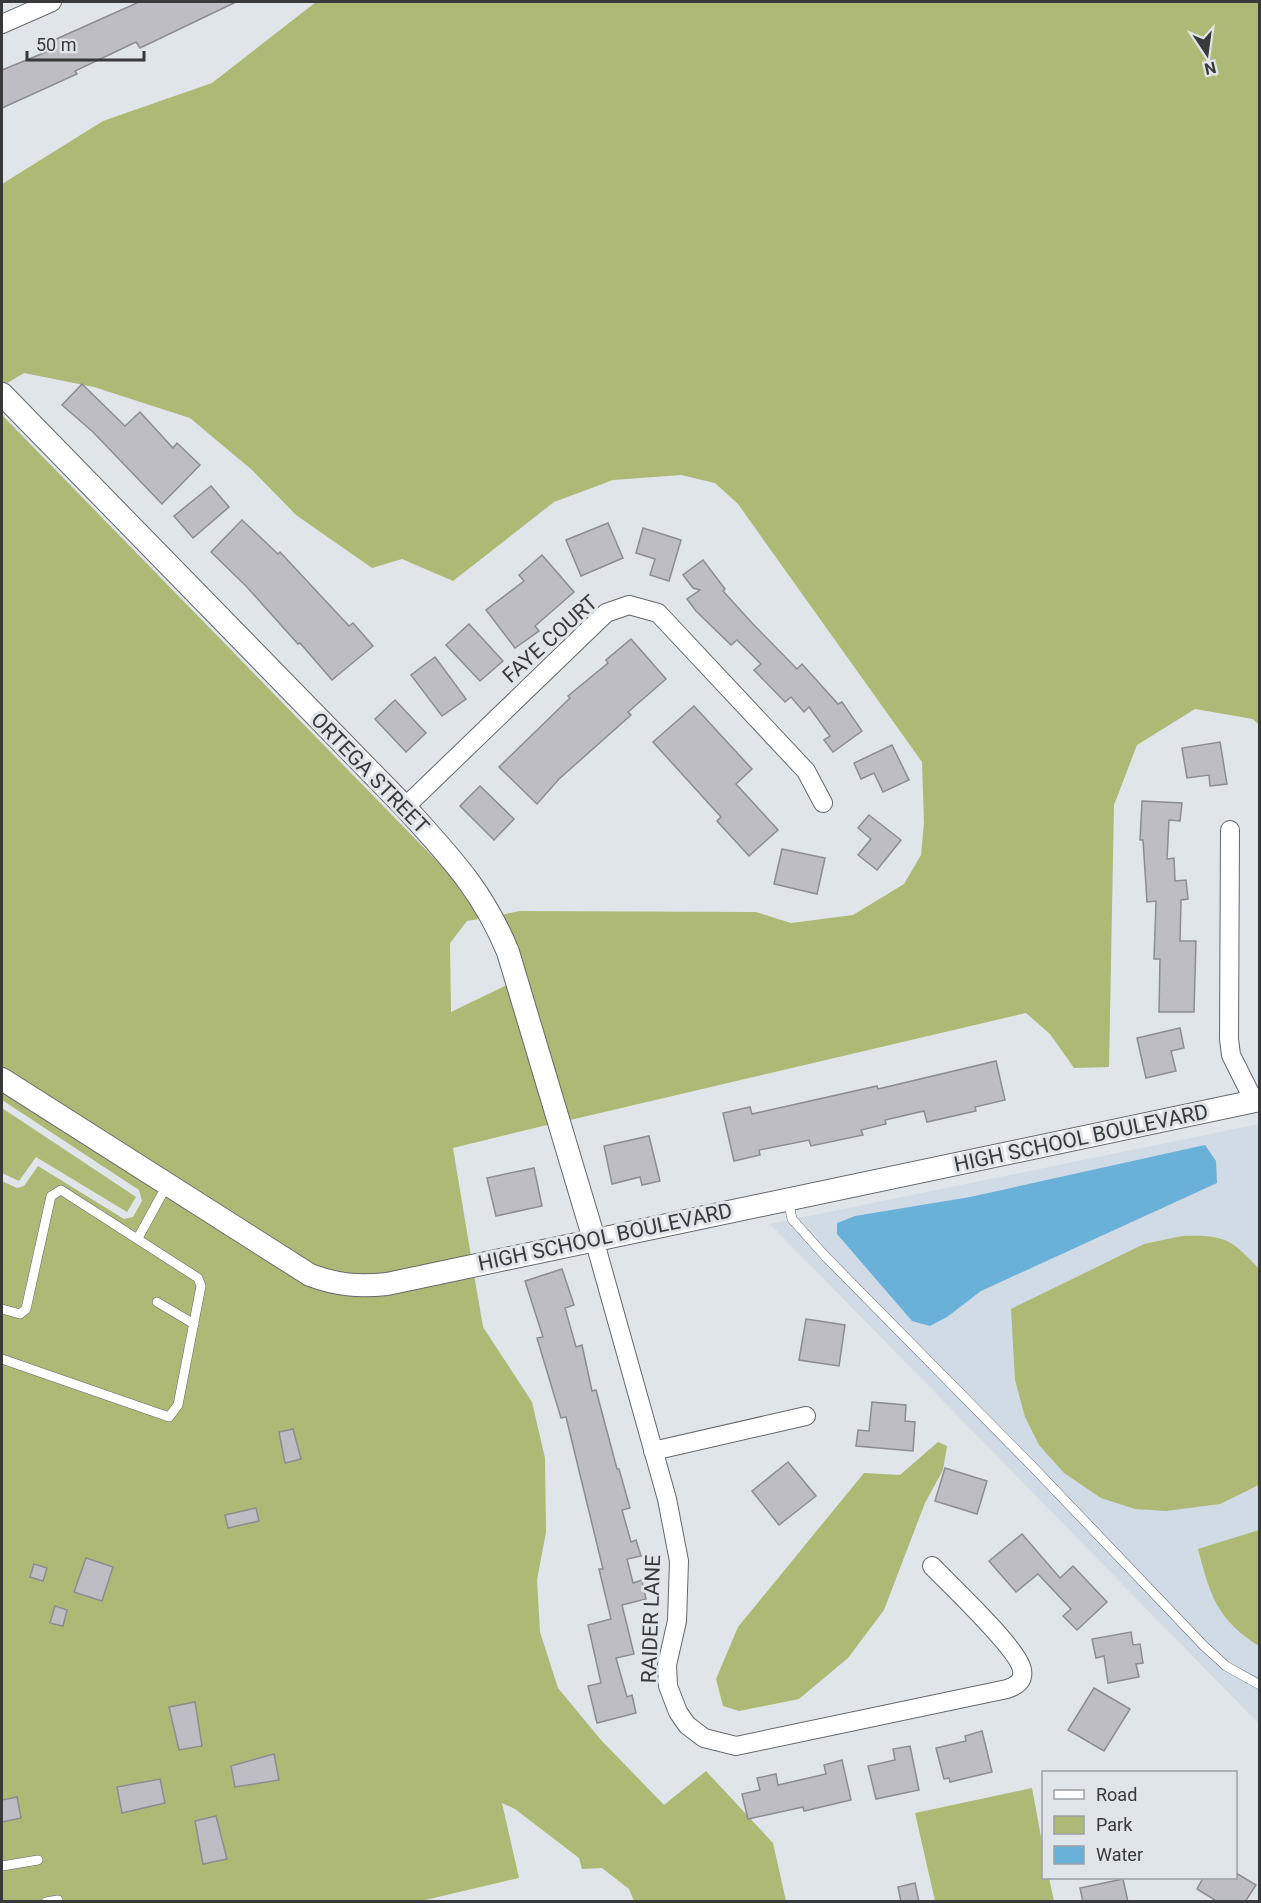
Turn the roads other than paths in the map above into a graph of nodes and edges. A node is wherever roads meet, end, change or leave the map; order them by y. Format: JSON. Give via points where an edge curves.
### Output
{"nodes":[{"id":1,"x":52,"y":2,"type":"edge"},
{"id":2,"x":30,"y":6,"type":"edge"},
{"id":3,"x":2,"y":24,"type":"edge"},
{"id":4,"x":2,"y":394,"type":"edge"},
{"id":5,"x":823,"y":803,"type":"dead end"},
{"id":6,"x":405,"y":807,"type":"junction"},
{"id":7,"x":1230,"y":830,"type":"dead end"},
{"id":8,"x":2,"y":1078,"type":"edge"},
{"id":9,"x":1257,"y":1100,"type":"edge"},
{"id":10,"x":167,"y":1185,"type":"junction"},
{"id":11,"x":788,"y":1199,"type":"junction"},
{"id":12,"x":138,"y":1238,"type":"junction"},
{"id":13,"x":594,"y":1239,"type":"junction"},
{"id":14,"x":157,"y":1302,"type":"dead end"},
{"id":15,"x":2,"y":1309,"type":"edge"},
{"id":16,"x":194,"y":1324,"type":"junction"},
{"id":17,"x":2,"y":1359,"type":"edge"},
{"id":18,"x":806,"y":1416,"type":"dead end"},
{"id":19,"x":654,"y":1451,"type":"junction"},
{"id":20,"x":932,"y":1566,"type":"dead end"},
{"id":21,"x":1260,"y":1685,"type":"edge"},
{"id":22,"x":38,"y":1860,"type":"dead end"},
{"id":23,"x":2,"y":1866,"type":"edge"},
{"id":24,"x":58,"y":1900,"type":"dead end"},
{"id":25,"x":46,"y":1902,"type":"edge"}],
"edges":[{"from":1,"to":2,"type":"street"},
{"from":2,"to":3,"type":"street"},
{"from":4,"to":6,"type":"street","name":"ORTEGA STREET"},
{"from":5,"to":6,"type":"street","name":"FAYE COURT","via":[[806,771],[658,613],[629,605],[606,613]]},
{"from":6,"to":13,"type":"street","name":"ORTEGA STREET","via":[[463,871],[493,916],[508,951]]},
{"from":7,"to":9,"type":"street","via":[[1229,1039],[1232,1055]]},
{"from":8,"to":10,"type":"street","name":"HIGH SCHOOL BOULEVARD"},
{"from":9,"to":11,"type":"street","name":"HIGH SCHOOL BOULEVARD"},
{"from":10,"to":12,"type":"lane"},
{"from":10,"to":13,"type":"street","name":"HIGH SCHOOL BOULEVARD","via":[[310,1275],[335,1284],[387,1284]]},
{"from":11,"to":13,"type":"street","name":"HIGH SCHOOL BOULEVARD"},
{"from":11,"to":21,"type":"lane","via":[[792,1219],[833,1264],[1204,1646],[1226,1666]]},
{"from":12,"to":15,"type":"lane","via":[[65,1191],[57,1191],[51,1196],[26,1309],[20,1314]]},
{"from":12,"to":16,"type":"lane","via":[[198,1278],[201,1290]]},
{"from":13,"to":19,"type":"street","name":"RAIDER LANE"},
{"from":14,"to":16,"type":"lane"},
{"from":16,"to":17,"type":"lane","via":[[178,1405],[169,1417]]},
{"from":18,"to":19,"type":"street"},
{"from":19,"to":20,"type":"street","name":"RAIDER LANE","via":[[679,1561],[677,1621],[667,1665],[668,1686],[678,1712],[704,1738],[736,1746],[1017,1685],[1022,1669],[1013,1651]]},
{"from":22,"to":23,"type":"lane"},
{"from":24,"to":25,"type":"lane"}]}
